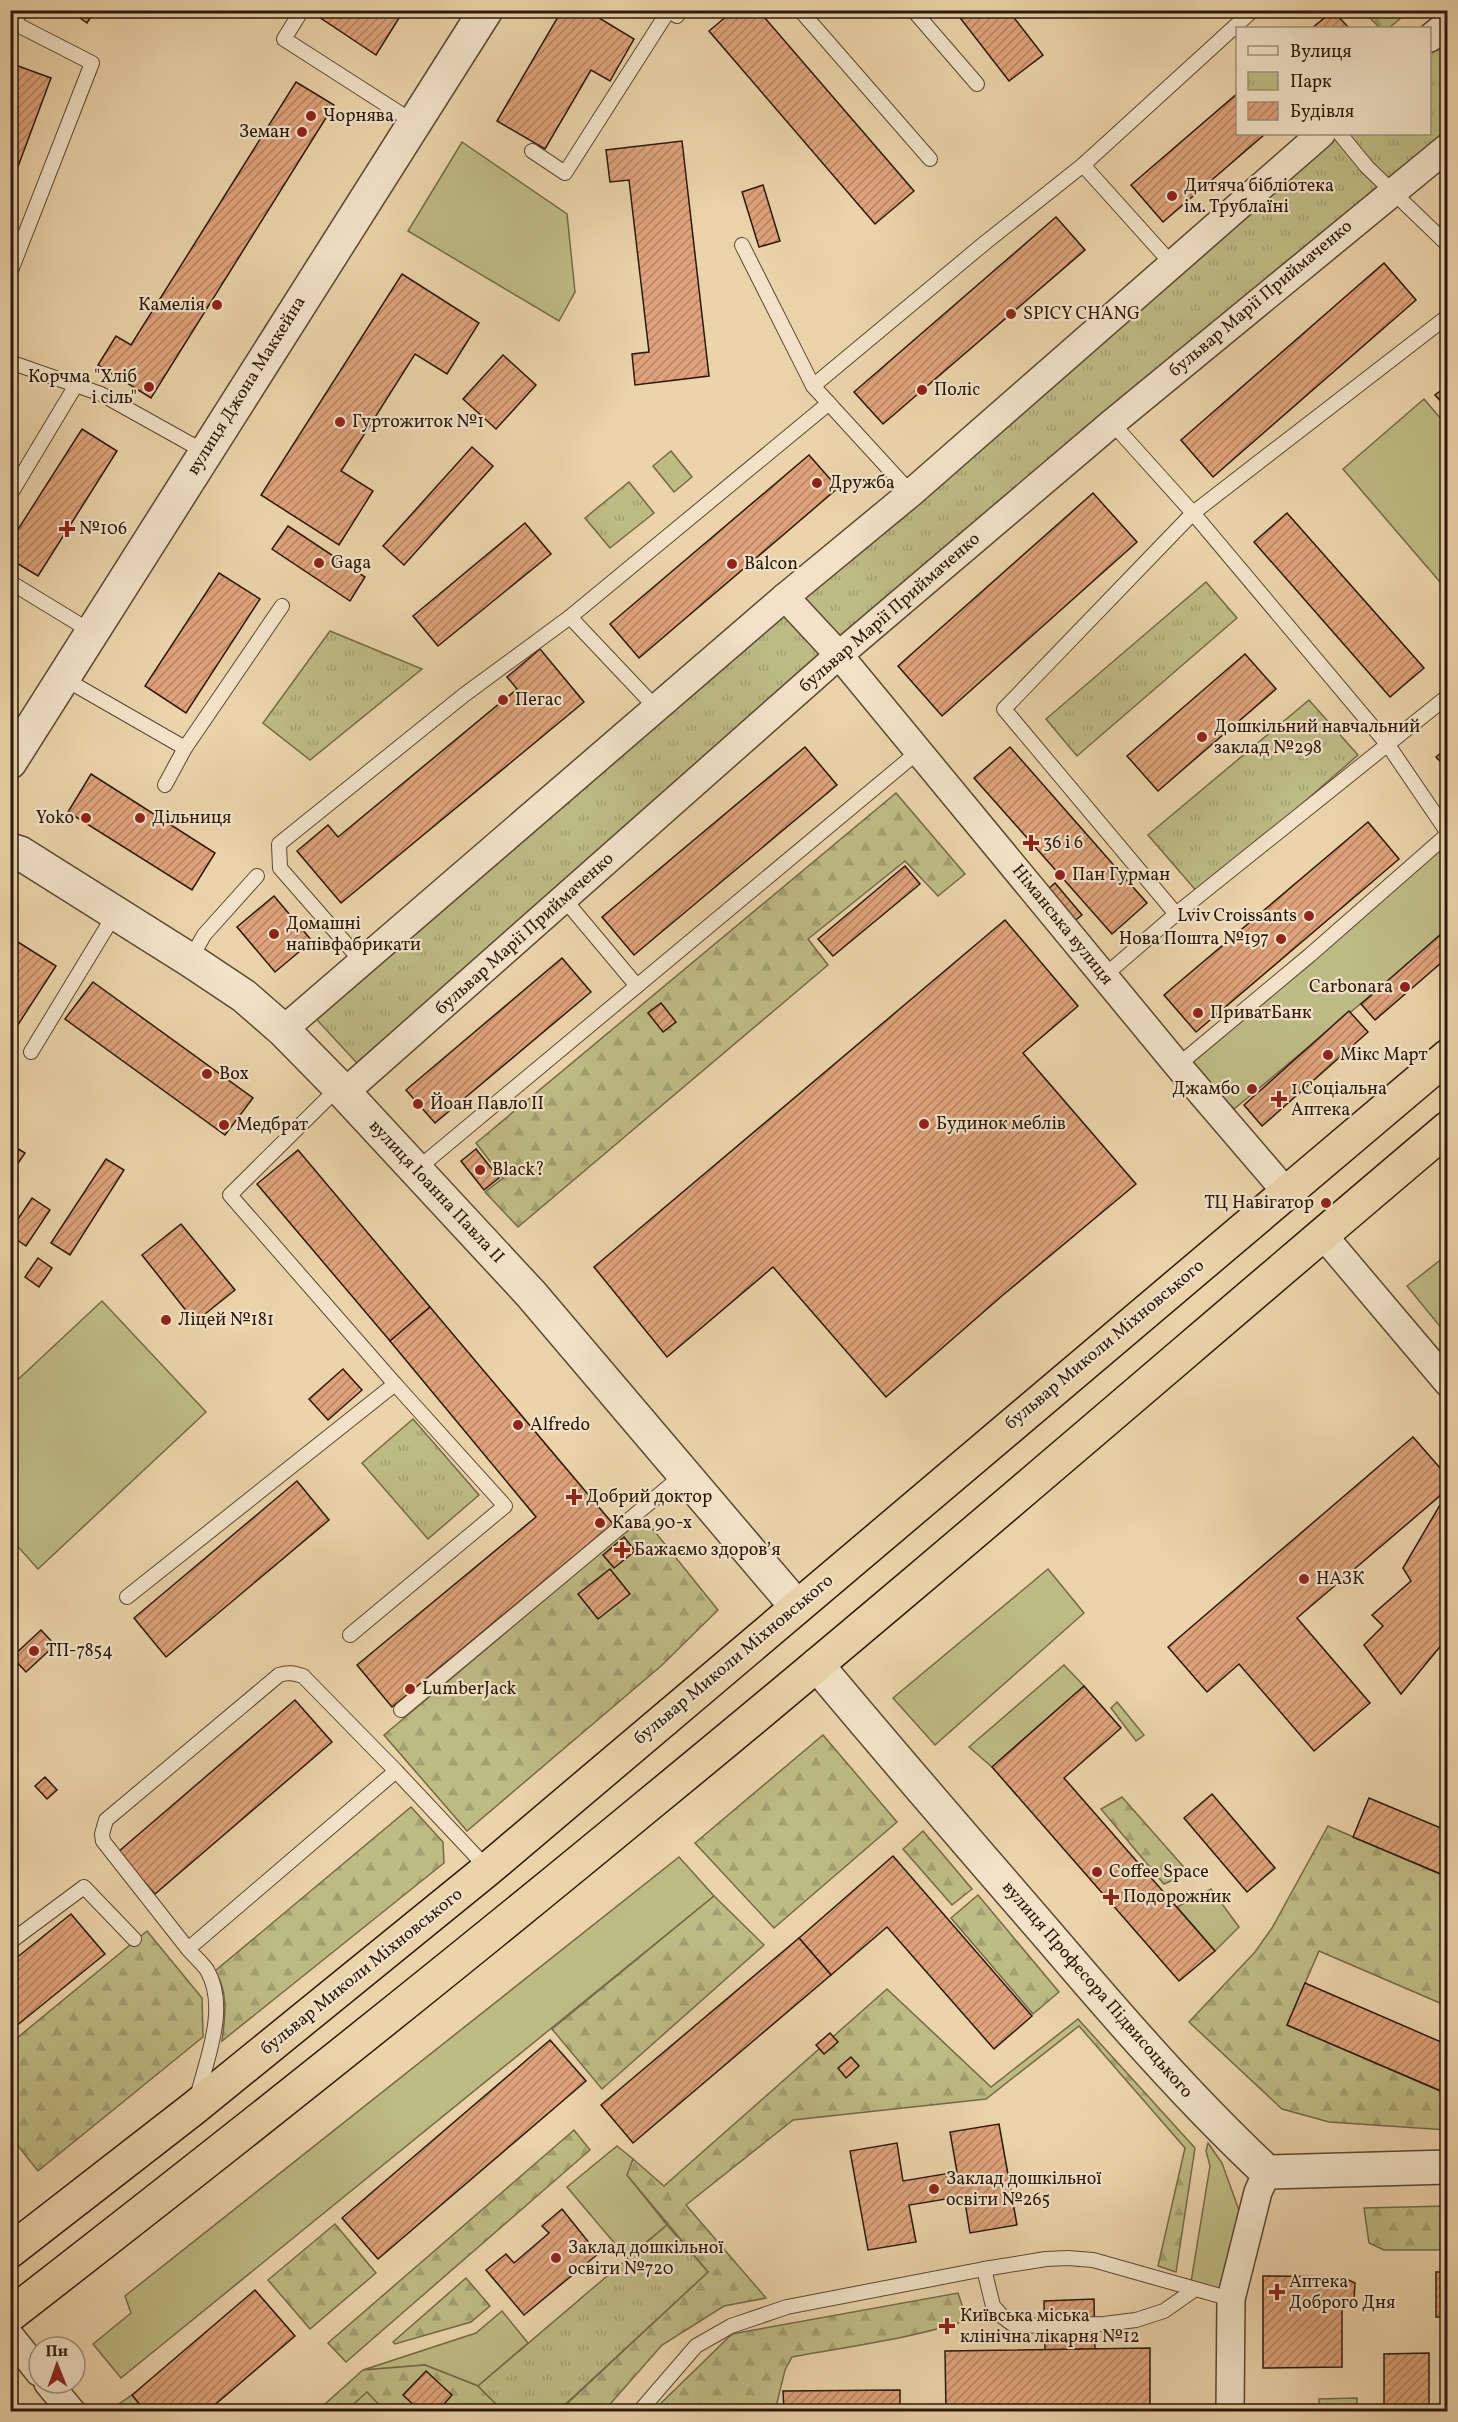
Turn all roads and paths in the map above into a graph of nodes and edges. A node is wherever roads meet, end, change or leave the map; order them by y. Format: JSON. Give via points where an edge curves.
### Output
{"nodes":[{"id":1,"x":21,"y":10,"type":"edge"},
{"id":2,"x":302,"y":10,"type":"edge"},
{"id":3,"x":486,"y":10,"type":"edge"},
{"id":4,"x":669,"y":10,"type":"edge"},
{"id":5,"x":680,"y":10,"type":"edge"},
{"id":6,"x":800,"y":10,"type":"edge"},
{"id":7,"x":914,"y":10,"type":"edge"},
{"id":8,"x":1253,"y":10,"type":"edge"},
{"id":9,"x":1448,"y":23,"type":"edge"},
{"id":10,"x":1431,"y":37,"type":"edge"},
{"id":11,"x":976,"y":84,"type":"dead end"},
{"id":12,"x":415,"y":123,"type":"junction"},
{"id":13,"x":1320,"y":135,"type":"edge"},
{"id":14,"x":1341,"y":135,"type":"edge"},
{"id":15,"x":1448,"y":147,"type":"edge"},
{"id":16,"x":532,"y":151,"type":"dead end"},
{"id":17,"x":930,"y":159,"type":"dead end"},
{"id":18,"x":1083,"y":165,"type":"junction"},
{"id":19,"x":1391,"y":192,"type":"junction"},
{"id":20,"x":742,"y":245,"type":"dead end"},
{"id":21,"x":1448,"y":245,"type":"edge"},
{"id":22,"x":1172,"y":264,"type":"junction"},
{"id":23,"x":10,"y":273,"type":"edge"},
{"id":24,"x":1448,"y":316,"type":"edge"},
{"id":25,"x":10,"y":362,"type":"edge"},
{"id":26,"x":76,"y":385,"type":"junction"},
{"id":27,"x":813,"y":386,"type":"junction"},
{"id":28,"x":830,"y":403,"type":"junction"},
{"id":29,"x":1112,"y":423,"type":"junction"},
{"id":30,"x":205,"y":453,"type":"junction"},
{"id":31,"x":911,"y":493,"type":"junction"},
{"id":32,"x":10,"y":495,"type":"edge"},
{"id":33,"x":1193,"y":513,"type":"junction"},
{"id":34,"x":10,"y":582,"type":"edge"},
{"id":35,"x":785,"y":597,"type":"junction"},
{"id":36,"x":282,"y":606,"type":"dead end"},
{"id":37,"x":570,"y":616,"type":"junction"},
{"id":38,"x":92,"y":632,"type":"junction"},
{"id":39,"x":839,"y":655,"type":"junction"},
{"id":40,"x":63,"y":678,"type":"junction"},
{"id":41,"x":1448,"y":696,"type":"edge"},
{"id":42,"x":657,"y":709,"type":"junction"},
{"id":43,"x":1388,"y":745,"type":"junction"},
{"id":44,"x":185,"y":747,"type":"junction"},
{"id":45,"x":919,"y":752,"type":"junction"},
{"id":46,"x":10,"y":762,"type":"edge"},
{"id":47,"x":165,"y":785,"type":"dead end"},
{"id":48,"x":1448,"y":834,"type":"edge"},
{"id":49,"x":10,"y":850,"type":"edge"},
{"id":50,"x":257,"y":876,"type":"dead end"},
{"id":51,"x":564,"y":899,"type":"junction"},
{"id":52,"x":116,"y":912,"type":"junction"},
{"id":53,"x":1176,"y":914,"type":"junction"},
{"id":54,"x":190,"y":960,"type":"junction"},
{"id":55,"x":362,"y":962,"type":"junction"},
{"id":56,"x":1104,"y":976,"type":"junction"},
{"id":57,"x":637,"y":986,"type":"junction"},
{"id":58,"x":283,"y":1030,"type":"junction"},
{"id":59,"x":31,"y":1052,"type":"dead end"},
{"id":60,"x":1448,"y":1056,"type":"edge"},
{"id":61,"x":1179,"y":1067,"type":"junction"},
{"id":62,"x":341,"y":1090,"type":"junction"},
{"id":63,"x":1448,"y":1128,"type":"edge"},
{"id":64,"x":416,"y":1170,"type":"junction"},
{"id":65,"x":1287,"y":1192,"type":"junction"},
{"id":66,"x":1322,"y":1234,"type":"junction"},
{"id":67,"x":1448,"y":1383,"type":"edge"},
{"id":68,"x":395,"y":1384,"type":"junction"},
{"id":69,"x":684,"y":1474,"type":"junction"},
{"id":70,"x":127,"y":1597,"type":"dead end"},
{"id":71,"x":797,"y":1607,"type":"junction"},
{"id":72,"x":350,"y":1635,"type":"dead end"},
{"id":73,"x":818,"y":1665,"type":"junction"},
{"id":74,"x":401,"y":1710,"type":"dead end"},
{"id":75,"x":396,"y":1771,"type":"junction"},
{"id":76,"x":488,"y":1869,"type":"junction"},
{"id":77,"x":134,"y":1939,"type":"dead end"},
{"id":78,"x":10,"y":1942,"type":"edge"},
{"id":79,"x":188,"y":1949,"type":"junction"},
{"id":80,"x":194,"y":2108,"type":"junction"},
{"id":81,"x":1448,"y":2167,"type":"edge"},
{"id":82,"x":1267,"y":2172,"type":"junction"},
{"id":83,"x":10,"y":2251,"type":"edge"},
{"id":84,"x":984,"y":2270,"type":"junction"},
{"id":85,"x":1194,"y":2290,"type":"junction"},
{"id":86,"x":1231,"y":2299,"type":"junction"},
{"id":87,"x":10,"y":2315,"type":"edge"},
{"id":88,"x":10,"y":2336,"type":"edge"},
{"id":89,"x":27,"y":2357,"type":"edge"},
{"id":90,"x":58,"y":2395,"type":"edge"},
{"id":91,"x":72,"y":2412,"type":"edge"},
{"id":92,"x":639,"y":2412,"type":"edge"},
{"id":93,"x":1230,"y":2412,"type":"edge"}],
"edges":[{"from":1,"to":23,"type":"lane","via":[[14,23],[92,63]]},
{"from":2,"to":12,"type":"lane","via":[[284,39]]},
{"from":3,"to":12,"type":"street","name":"вулиця Джона Маккейна"},
{"from":4,"to":5,"type":"lane","via":[[677,16]]},
{"from":4,"to":16,"type":"lane","via":[[565,173]]},
{"from":6,"to":17,"type":"lane"},
{"from":7,"to":11,"type":"lane"},
{"from":8,"to":18,"type":"lane"},
{"from":9,"to":10,"type":"street"},
{"from":12,"to":30,"type":"street","name":"вулиця Джона Маккейна"},
{"from":13,"to":22,"type":"street"},
{"from":14,"to":19,"type":"lane"},
{"from":15,"to":19,"type":"street","name":"бульвар Марії Приймаченко"},
{"from":18,"to":22,"type":"lane"},
{"from":18,"to":27,"type":"lane"},
{"from":19,"to":21,"type":"lane"},
{"from":19,"to":29,"type":"street","name":"бульвар Марії Приймаченко"},
{"from":20,"to":27,"type":"lane"},
{"from":22,"to":31,"type":"street"},
{"from":24,"to":33,"type":"lane"},
{"from":25,"to":26,"type":"lane"},
{"from":26,"to":30,"type":"lane","via":[[101,394]]},
{"from":26,"to":32,"type":"lane"},
{"from":27,"to":28,"type":"lane"},
{"from":28,"to":31,"type":"lane"},
{"from":28,"to":37,"type":"lane"},
{"from":29,"to":33,"type":"lane"},
{"from":29,"to":39,"type":"street","name":"бульвар Марії Приймаченко"},
{"from":30,"to":38,"type":"street","name":"вулиця Джона Маккейна"},
{"from":31,"to":35,"type":"street"},
{"from":33,"to":43,"type":"lane"},
{"from":33,"to":53,"type":"lane","via":[[1004,709]]},
{"from":34,"to":38,"type":"lane"},
{"from":35,"to":39,"type":"street","name":"Німанська вулиця"},
{"from":35,"to":42,"type":"street"},
{"from":36,"to":44,"type":"lane"},
{"from":37,"to":42,"type":"lane"},
{"from":37,"to":55,"type":"lane","via":[[464,695],[279,844],[279,868]]},
{"from":38,"to":40,"type":"street","name":"вулиця Джона Маккейна"},
{"from":39,"to":45,"type":"street","name":"Німанська вулиця"},
{"from":39,"to":51,"type":"street","name":"бульвар Марії Приймаченко"},
{"from":40,"to":44,"type":"lane"},
{"from":40,"to":46,"type":"street","name":"вулиця Джона Маккейна"},
{"from":41,"to":43,"type":"lane"},
{"from":42,"to":55,"type":"street"},
{"from":43,"to":48,"type":"lane"},
{"from":43,"to":53,"type":"lane"},
{"from":44,"to":47,"type":"lane"},
{"from":45,"to":56,"type":"street","name":"Німанська вулиця"},
{"from":45,"to":57,"type":"lane"},
{"from":48,"to":61,"type":"lane"},
{"from":49,"to":52,"type":"street","name":"вулиця Іоанна Павла II"},
{"from":50,"to":54,"type":"lane","via":[[204,935]]},
{"from":51,"to":57,"type":"lane"},
{"from":51,"to":62,"type":"street","name":"бульвар Марії Приймаченко"},
{"from":52,"to":54,"type":"street","name":"вулиця Іоанна Павла II"},
{"from":52,"to":59,"type":"lane"},
{"from":53,"to":56,"type":"lane"},
{"from":54,"to":58,"type":"street","name":"вулиця Іоанна Павла II","via":[[244,996]]},
{"from":55,"to":58,"type":"street"},
{"from":56,"to":61,"type":"street","name":"Німанська вулиця"},
{"from":57,"to":64,"type":"lane"},
{"from":58,"to":62,"type":"street","name":"вулиця Іоанна Павла II"},
{"from":60,"to":65,"type":"highway","name":"бульвар Миколи Міхновського"},
{"from":61,"to":65,"type":"street","name":"Німанська вулиця"},
{"from":62,"to":64,"type":"street","name":"вулиця Іоанна Павла II"},
{"from":62,"to":68,"type":"lane","via":[[230,1195]]},
{"from":63,"to":66,"type":"highway"},
{"from":64,"to":69,"type":"street","name":"вулиця Іоанна Павла II","via":[[531,1294]]},
{"from":65,"to":71,"type":"highway","name":"бульвар Миколи Міхновського"},
{"from":66,"to":67,"type":"street"},
{"from":66,"to":73,"type":"highway"},
{"from":68,"to":70,"type":"lane"},
{"from":68,"to":72,"type":"lane","via":[[505,1506]]},
{"from":69,"to":71,"type":"street","name":"вулиця Іоанна Павла II"},
{"from":69,"to":74,"type":"lane"},
{"from":71,"to":76,"type":"highway","name":"бульвар Миколи Міхновського"},
{"from":73,"to":82,"type":"street","name":"вулиця Професора Підвисоцького","via":[[1137,2038],[1205,2113]]},
{"from":73,"to":87,"type":"highway","via":[[169,2191]]},
{"from":75,"to":76,"type":"lane"},
{"from":75,"to":79,"type":"lane"},
{"from":75,"to":79,"type":"lane","via":[[303,1677],[286,1673],[106,1820],[103,1841]]},
{"from":76,"to":80,"type":"highway","name":"бульвар Миколи Міхновського"},
{"from":77,"to":78,"type":"lane","via":[[84,1887]]},
{"from":79,"to":80,"type":"lane","via":[[207,1970],[215,2000],[215,2026]]},
{"from":80,"to":83,"type":"highway","name":"бульвар Миколи Міхновського"},
{"from":81,"to":82,"type":"street"},
{"from":82,"to":86,"type":"street","via":[[1258,2192]]},
{"from":84,"to":85,"type":"lane","via":[[1046,2259],[1093,2260]]},
{"from":84,"to":85,"type":"lane","via":[[993,2306],[1015,2326],[1136,2320],[1164,2311]]},
{"from":84,"to":92,"type":"lane","via":[[787,2307],[731,2326],[696,2346]]},
{"from":85,"to":86,"type":"lane"},
{"from":86,"to":93,"type":"street"},
{"from":88,"to":89,"type":"street"},
{"from":90,"to":91,"type":"street"}]}
